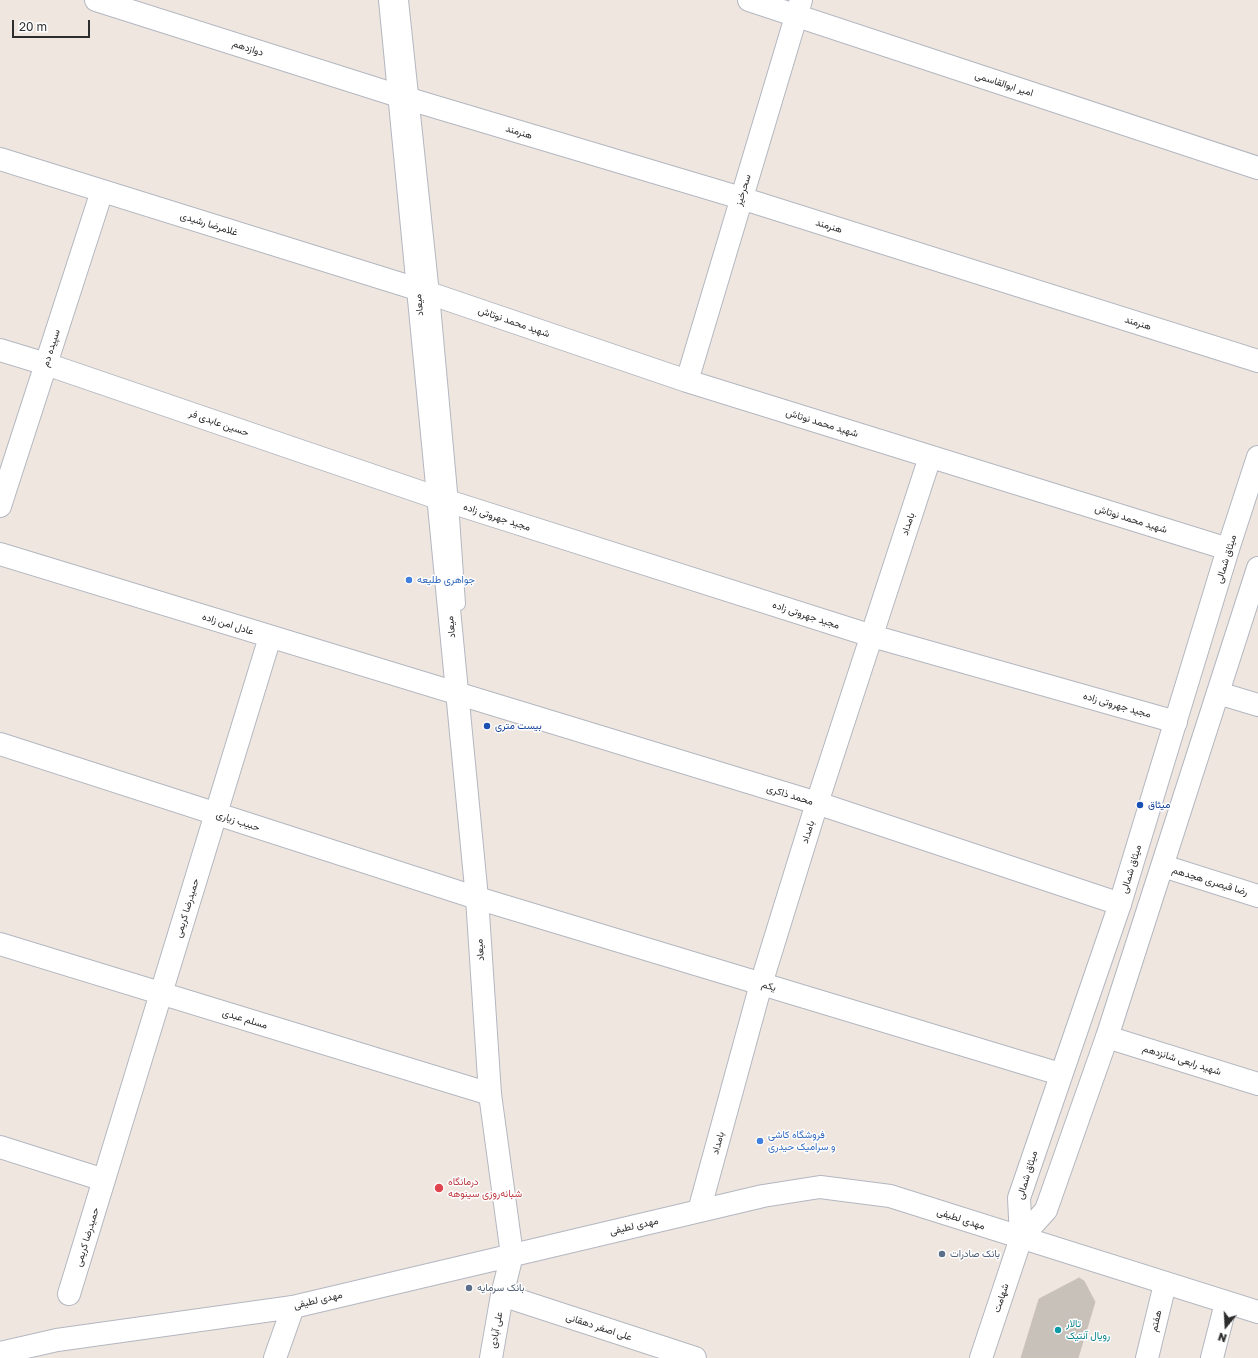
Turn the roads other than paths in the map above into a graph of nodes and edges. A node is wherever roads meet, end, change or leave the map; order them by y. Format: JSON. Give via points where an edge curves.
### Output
{"nodes":[{"id":1,"x":96,"y":0,"type":"edge"},
{"id":2,"x":390,"y":0,"type":"edge"},
{"id":3,"x":402,"y":0,"type":"edge"},
{"id":4,"x":749,"y":0,"type":"edge"},
{"id":5,"x":799,"y":7,"type":"edge"},
{"id":6,"x":405,"y":98,"type":"junction"},
{"id":7,"x":0,"y":159,"type":"edge"},
{"id":8,"x":1258,"y":168,"type":"edge"},
{"id":9,"x":102,"y":191,"type":"junction"},
{"id":10,"x":741,"y":198,"type":"junction"},
{"id":11,"x":425,"y":291,"type":"junction"},
{"id":12,"x":0,"y":350,"type":"edge"},
{"id":13,"x":1258,"y":361,"type":"edge"},
{"id":14,"x":46,"y":364,"type":"junction"},
{"id":15,"x":686,"y":381,"type":"junction"},
{"id":16,"x":930,"y":456,"type":"junction"},
{"id":17,"x":1258,"y":457,"type":"edge"},
{"id":18,"x":445,"y":501,"type":"junction"},
{"id":19,"x":0,"y":506,"type":"edge"},
{"id":20,"x":1228,"y":549,"type":"junction"},
{"id":21,"x":0,"y":554,"type":"edge"},
{"id":22,"x":1258,"y":568,"type":"edge"},
{"id":23,"x":872,"y":636,"type":"junction"},
{"id":24,"x":270,"y":637,"type":"junction"},
{"id":25,"x":1218,"y":693,"type":"junction"},
{"id":26,"x":461,"y":695,"type":"junction"},
{"id":27,"x":1258,"y":705,"type":"edge"},
{"id":28,"x":1176,"y":722,"type":"junction"},
{"id":29,"x":0,"y":744,"type":"edge"},
{"id":30,"x":817,"y":804,"type":"junction"},
{"id":31,"x":216,"y":814,"type":"junction"},
{"id":32,"x":1163,"y":866,"type":"junction"},
{"id":33,"x":1258,"y":896,"type":"edge"},
{"id":34,"x":481,"y":899,"type":"junction"},
{"id":35,"x":1120,"y":904,"type":"junction"},
{"id":36,"x":0,"y":944,"type":"edge"},
{"id":37,"x":761,"y":984,"type":"junction"},
{"id":38,"x":161,"y":994,"type":"junction"},
{"id":39,"x":1106,"y":1037,"type":"junction"},
{"id":40,"x":1060,"y":1074,"type":"junction"},
{"id":41,"x":1258,"y":1084,"type":"edge"},
{"id":42,"x":490,"y":1094,"type":"junction"},
{"id":43,"x":0,"y":1147,"type":"edge"},
{"id":44,"x":104,"y":1180,"type":"junction"},
{"id":45,"x":699,"y":1211,"type":"junction"},
{"id":46,"x":1020,"y":1238,"type":"junction"},
{"id":47,"x":510,"y":1246,"type":"junction"},
{"id":48,"x":1165,"y":1284,"type":"junction"},
{"id":49,"x":69,"y":1294,"type":"dead end"},
{"id":50,"x":502,"y":1295,"type":"junction"},
{"id":51,"x":1226,"y":1303,"type":"junction"},
{"id":52,"x":293,"y":1307,"type":"junction"},
{"id":53,"x":1258,"y":1312,"type":"edge"},
{"id":54,"x":9,"y":1354,"type":"edge"},
{"id":55,"x":275,"y":1358,"type":"edge"},
{"id":56,"x":491,"y":1358,"type":"edge"},
{"id":57,"x":695,"y":1358,"type":"edge"},
{"id":58,"x":981,"y":1358,"type":"edge"},
{"id":59,"x":1147,"y":1358,"type":"edge"},
{"id":60,"x":1212,"y":1358,"type":"edge"}],
"edges":[{"from":1,"to":6,"type":"street","name":"دوازدهم"},
{"from":2,"to":6,"type":"street","name":"میعاد"},
{"from":3,"to":6,"type":"lane"},
{"from":4,"to":5,"type":"street","name":"امیر ابوالقاسمی"},
{"from":5,"to":8,"type":"street","name":"امیر ابوالقاسمی"},
{"from":5,"to":10,"type":"street","name":"سحرخیز"},
{"from":6,"to":10,"type":"street","name":"هنرمند"},
{"from":6,"to":11,"type":"street","name":"میعاد"},
{"from":7,"to":9,"type":"street","name":"غلامرضا رشیدی"},
{"from":9,"to":11,"type":"street","name":"غلامرضا رشیدی"},
{"from":9,"to":14,"type":"street","name":"سپیده دم"},
{"from":10,"to":13,"type":"street","name":"هنرمند"},
{"from":10,"to":15,"type":"street","name":"سحرخیز"},
{"from":11,"to":15,"type":"street","name":"شهید محمد نوتاش"},
{"from":11,"to":18,"type":"street","name":"میعاد"},
{"from":12,"to":14,"type":"street","name":"حسین عابدی‌ فر"},
{"from":14,"to":18,"type":"street","name":"حسین عابدی‌ فر"},
{"from":14,"to":19,"type":"street","name":"سپیده دم"},
{"from":15,"to":16,"type":"street","name":"شهید محمد نوتاش"},
{"from":16,"to":20,"type":"street","name":"شهید محمد نوتاش"},
{"from":16,"to":23,"type":"street","name":"بامداد"},
{"from":17,"to":20,"type":"street","name":"میثاق شمالی"},
{"from":18,"to":23,"type":"street","name":"مجید جهروتی زاده"},
{"from":18,"to":26,"type":"street","name":"میعاد"},
{"from":20,"to":28,"type":"street","name":"میثاق شمالی"},
{"from":21,"to":24,"type":"street","name":"عادل امن زاده"},
{"from":22,"to":25,"type":"street"},
{"from":23,"to":28,"type":"street","name":"مجید جهروتی زاده"},
{"from":23,"to":30,"type":"street","name":"بامداد"},
{"from":24,"to":26,"type":"street","name":"عادل امن زاده"},
{"from":24,"to":31,"type":"street","name":"حمیدرضا کریمی"},
{"from":25,"to":27,"type":"street"},
{"from":25,"to":32,"type":"street"},
{"from":26,"to":30,"type":"street","name":"محمد ذاکری"},
{"from":26,"to":34,"type":"street","name":"میعاد"},
{"from":28,"to":35,"type":"street","name":"میثاق شمالی"},
{"from":29,"to":31,"type":"street","name":"حبیب زیاری"},
{"from":30,"to":35,"type":"street","name":"محمد ذاکری"},
{"from":30,"to":37,"type":"street","name":"بامداد"},
{"from":31,"to":34,"type":"street","name":"حبیب زیاری"},
{"from":31,"to":38,"type":"street","name":"حمیدرضا کریمی"},
{"from":32,"to":33,"type":"street","name":"رضا قیصری هجدهم"},
{"from":32,"to":39,"type":"street"},
{"from":34,"to":37,"type":"street","name":"یکم"},
{"from":34,"to":42,"type":"street","name":"میعاد"},
{"from":34,"to":47,"type":"lane"},
{"from":35,"to":40,"type":"street","name":"میثاق شمالی"},
{"from":36,"to":38,"type":"street","name":"مسلم عبدی"},
{"from":37,"to":40,"type":"street","name":"یکم"},
{"from":37,"to":45,"type":"street","name":"بامداد"},
{"from":38,"to":42,"type":"street","name":"مسلم عبدی"},
{"from":38,"to":44,"type":"street","name":"حمیدرضا کریمی"},
{"from":39,"to":41,"type":"street","name":"شهید رابعی شانزدهم"},
{"from":39,"to":46,"type":"street","via":[[1046,1210]]},
{"from":40,"to":46,"type":"street","name":"میثاق شمالی","via":[[1018,1198]]},
{"from":42,"to":47,"type":"street","name":"میعاد"},
{"from":43,"to":44,"type":"street"},
{"from":44,"to":49,"type":"street","name":"حمیدرضا کریمی"},
{"from":45,"to":46,"type":"street","name":"مهدی لطیفی","via":[[763,1196],[820,1187],[890,1196]]},
{"from":45,"to":47,"type":"street","name":"مهدی لطیفی"},
{"from":46,"to":48,"type":"street","name":"مهدی لطیفی"},
{"from":46,"to":58,"type":"street","name":"شهامت"},
{"from":47,"to":50,"type":"street","name":"علی آبادی"},
{"from":47,"to":52,"type":"street","name":"مهدی لطیفی"},
{"from":48,"to":51,"type":"street","name":"مهدی لطیفی"},
{"from":48,"to":59,"type":"street","name":"هفتم"},
{"from":50,"to":56,"type":"street","name":"علی آبادی"},
{"from":50,"to":57,"type":"street","name":"علی اصغر دهقانی"},
{"from":51,"to":53,"type":"street","name":"مهدی لطیفی"},
{"from":51,"to":60,"type":"street"},
{"from":52,"to":54,"type":"street","name":"مهدی لطیفی","via":[[57,1340]]},
{"from":52,"to":55,"type":"street"}]}
